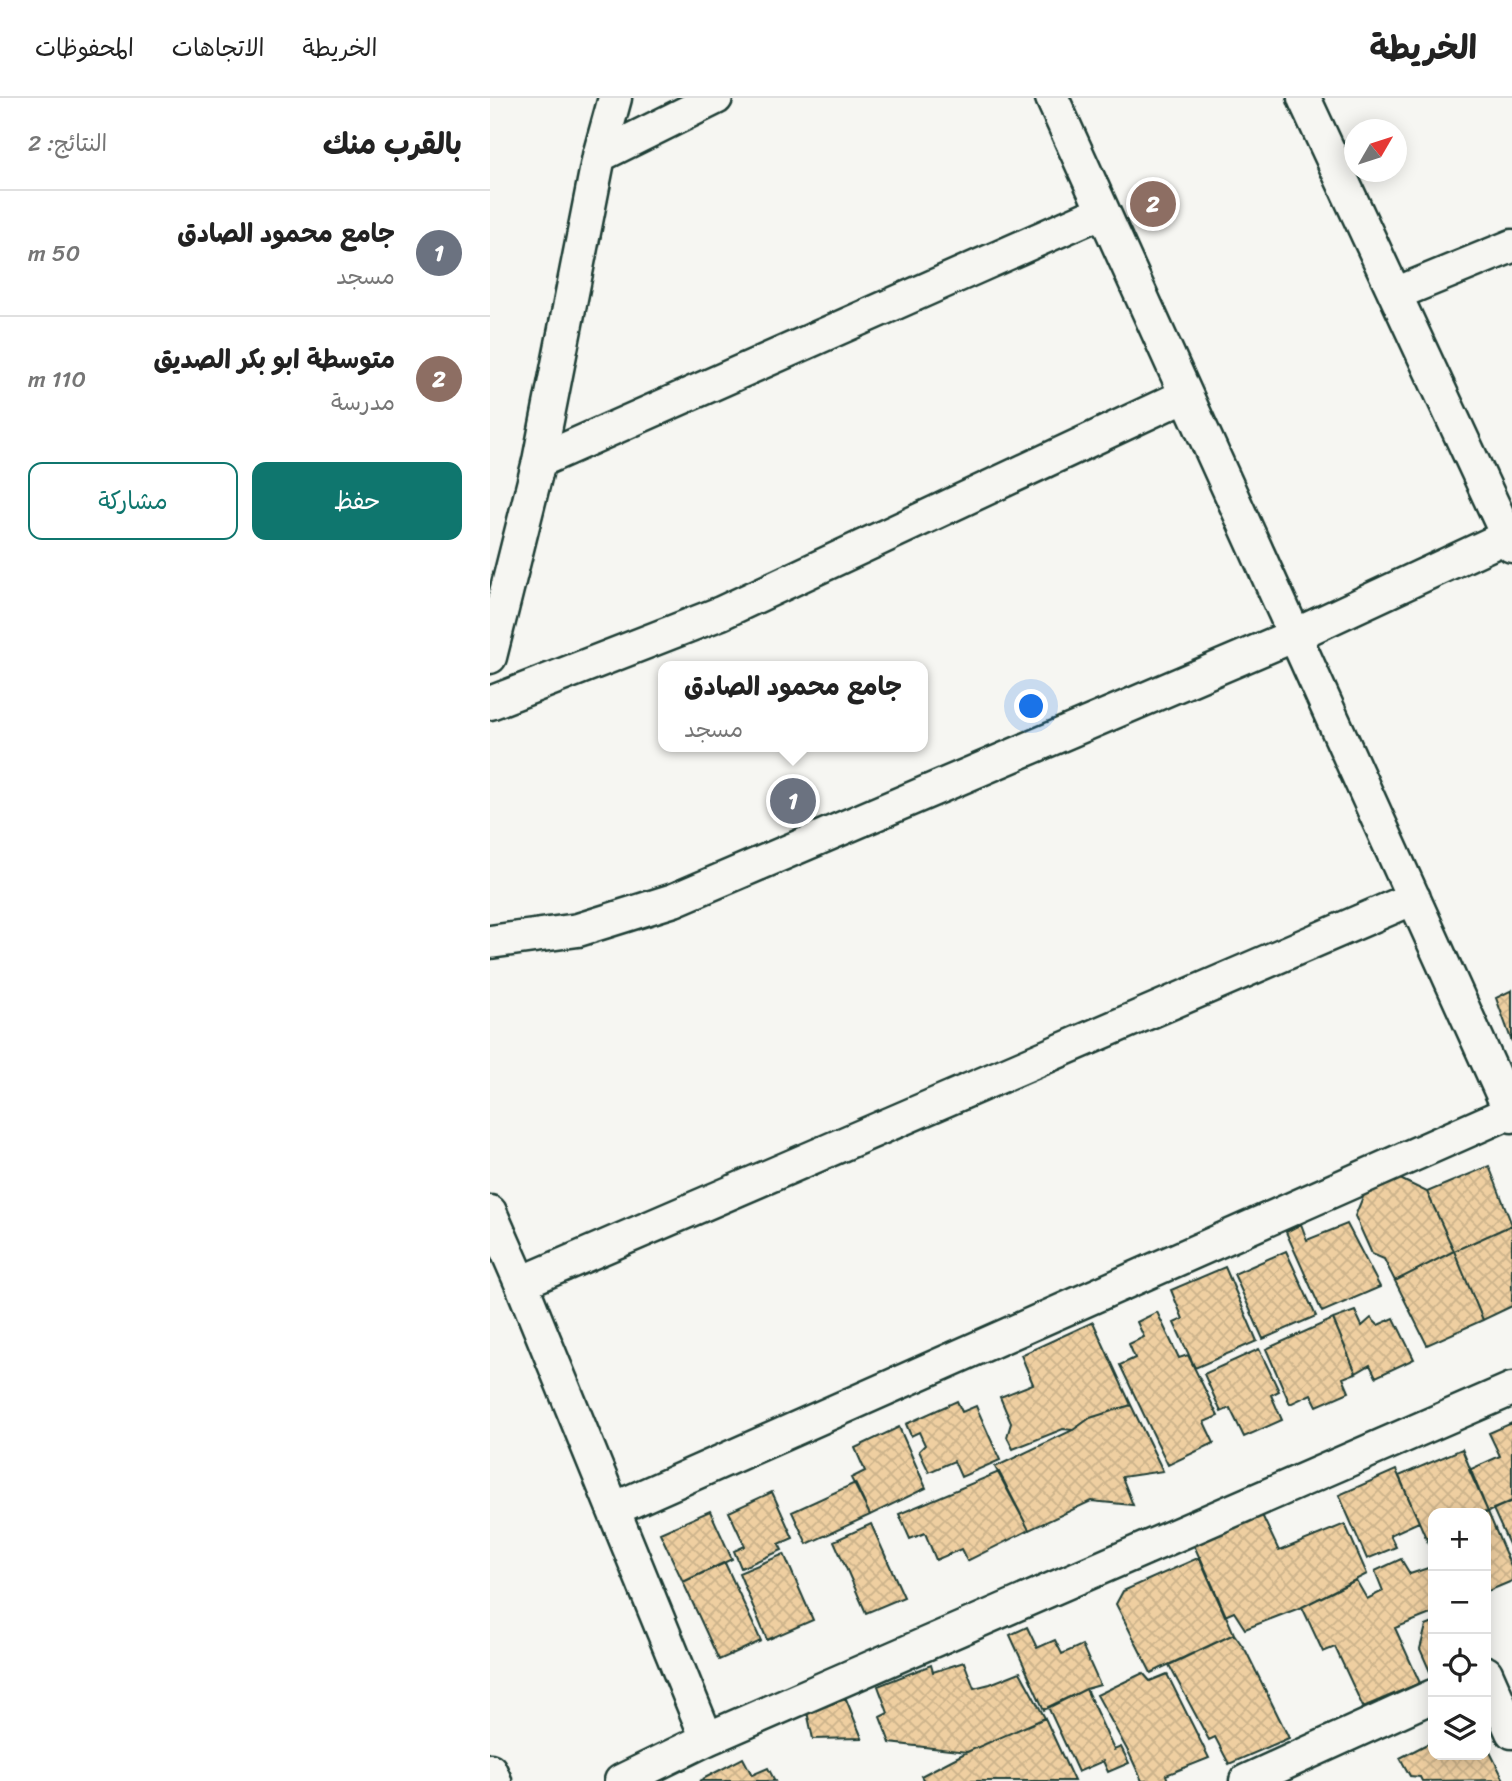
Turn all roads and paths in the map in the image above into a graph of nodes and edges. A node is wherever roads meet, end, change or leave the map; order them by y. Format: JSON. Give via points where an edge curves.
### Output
{"nodes":[{"id":1,"x":615,"y":98,"type":"edge"},
{"id":2,"x":716,"y":98,"type":"edge"},
{"id":3,"x":1052,"y":98,"type":"edge"},
{"id":4,"x":1304,"y":98,"type":"edge"},
{"id":5,"x":599,"y":156,"type":"junction"},
{"id":6,"x":1103,"y":211,"type":"junction"},
{"id":7,"x":1512,"y":246,"type":"edge"},
{"id":8,"x":1395,"y":294,"type":"junction"},
{"id":9,"x":1186,"y":395,"type":"junction"},
{"id":10,"x":538,"y":461,"type":"junction"},
{"id":11,"x":1510,"y":538,"type":"edge"},
{"id":12,"x":1295,"y":635,"type":"junction"},
{"id":13,"x":490,"y":657,"type":"edge"},
{"id":14,"x":490,"y":703,"type":"edge"},
{"id":15,"x":1414,"y":898,"type":"junction"},
{"id":16,"x":490,"y":942,"type":"edge"},
{"id":17,"x":1511,"y":1114,"type":"edge"},
{"id":18,"x":490,"y":1212,"type":"edge"},
{"id":19,"x":522,"y":1283,"type":"junction"},
{"id":20,"x":1512,"y":1389,"type":"edge"},
{"id":21,"x":614,"y":1509,"type":"junction"},
{"id":22,"x":1512,"y":1661,"type":"edge"},
{"id":23,"x":1491,"y":1671,"type":"edge"},
{"id":24,"x":1491,"y":1684,"type":"edge"},
{"id":25,"x":1431,"y":1697,"type":"edge"},
{"id":26,"x":1512,"y":1731,"type":"edge"},
{"id":27,"x":707,"y":1739,"type":"junction"},
{"id":28,"x":490,"y":1770,"type":"edge"},
{"id":29,"x":495,"y":1781,"type":"edge"},
{"id":30,"x":621,"y":1781,"type":"edge"},
{"id":31,"x":1245,"y":1781,"type":"edge"}],
"edges":[{"from":1,"to":5,"type":"street"},
{"from":2,"to":5,"type":"street"},
{"from":3,"to":6,"type":"street"},
{"from":4,"to":8,"type":"street"},
{"from":5,"to":10,"type":"street"},
{"from":6,"to":9,"type":"street"},
{"from":6,"to":10,"type":"street"},
{"from":7,"to":8,"type":"street"},
{"from":8,"to":11,"type":"street"},
{"from":9,"to":12,"type":"street"},
{"from":9,"to":14,"type":"street","via":[[721,613]]},
{"from":10,"to":13,"type":"street"},
{"from":11,"to":12,"type":"street"},
{"from":12,"to":15,"type":"street"},
{"from":12,"to":16,"type":"street","via":[[674,900],[579,930]]},
{"from":15,"to":17,"type":"street"},
{"from":15,"to":19,"type":"street"},
{"from":17,"to":21,"type":"street"},
{"from":18,"to":19,"type":"street"},
{"from":19,"to":21,"type":"street"},
{"from":20,"to":27,"type":"street"},
{"from":21,"to":27,"type":"street"},
{"from":22,"to":23,"type":"street"},
{"from":24,"to":26,"type":"street"},
{"from":25,"to":31,"type":"street"},
{"from":27,"to":30,"type":"street"},
{"from":28,"to":29,"type":"street"}]}
